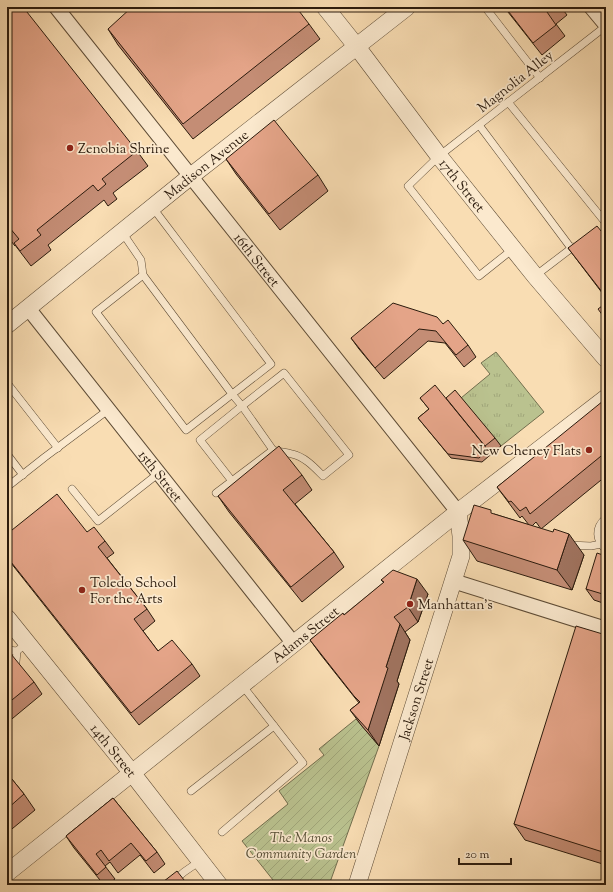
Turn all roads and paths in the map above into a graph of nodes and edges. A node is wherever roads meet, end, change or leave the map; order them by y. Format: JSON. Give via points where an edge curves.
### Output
{"nodes":[{"id":1,"x":56,"y":7,"type":"edge"},
{"id":2,"x":325,"y":7,"type":"edge"},
{"id":3,"x":407,"y":7,"type":"edge"},
{"id":4,"x":485,"y":7,"type":"edge"},
{"id":5,"x":591,"y":7,"type":"edge"},
{"id":6,"x":606,"y":26,"type":"edge"},
{"id":7,"x":357,"y":47,"type":"junction"},
{"id":8,"x":540,"y":78,"type":"junction"},
{"id":9,"x":508,"y":102,"type":"junction"},
{"id":10,"x":479,"y":125,"type":"junction"},
{"id":11,"x":439,"y":156,"type":"junction"},
{"id":12,"x":191,"y":176,"type":"junction"},
{"id":13,"x":153,"y":208,"type":"junction"},
{"id":14,"x":603,"y":223,"type":"edge"},
{"id":15,"x":122,"y":232,"type":"junction"},
{"id":16,"x":513,"y":248,"type":"junction"},
{"id":17,"x":143,"y":275,"type":"junction"},
{"id":18,"x":535,"y":276,"type":"junction"},
{"id":19,"x":28,"y":308,"type":"junction"},
{"id":20,"x":7,"y":325,"type":"edge"},
{"id":21,"x":606,"y":359,"type":"edge"},
{"id":22,"x":7,"y":383,"type":"edge"},
{"id":23,"x":232,"y":394,"type":"junction"},
{"id":24,"x":606,"y":398,"type":"edge"},
{"id":25,"x":242,"y":406,"type":"junction"},
{"id":26,"x":108,"y":410,"type":"junction"},
{"id":27,"x":58,"y":448,"type":"junction"},
{"id":28,"x":273,"y":450,"type":"junction"},
{"id":29,"x":7,"y":454,"type":"edge"},
{"id":30,"x":159,"y":473,"type":"junction"},
{"id":31,"x":23,"y":475,"type":"junction"},
{"id":32,"x":232,"y":481,"type":"junction"},
{"id":33,"x":7,"y":487,"type":"edge"},
{"id":34,"x":72,"y":489,"type":"dead end"},
{"id":35,"x":216,"y":493,"type":"dead end"},
{"id":36,"x":458,"y":512,"type":"junction"},
{"id":37,"x":606,"y":518,"type":"edge"},
{"id":38,"x":562,"y":543,"type":"edge"},
{"id":39,"x":604,"y":547,"type":"edge"},
{"id":40,"x":453,"y":581,"type":"junction"},
{"id":41,"x":7,"y":618,"type":"edge"},
{"id":42,"x":606,"y":629,"type":"edge"},
{"id":43,"x":294,"y":644,"type":"junction"},
{"id":44,"x":22,"y":647,"type":"junction"},
{"id":45,"x":7,"y":651,"type":"edge"},
{"id":46,"x":7,"y":669,"type":"edge"},
{"id":47,"x":242,"y":685,"type":"junction"},
{"id":48,"x":274,"y":726,"type":"junction"},
{"id":49,"x":132,"y":774,"type":"junction"},
{"id":50,"x":190,"y":791,"type":"dead end"},
{"id":51,"x":222,"y":832,"type":"dead end"},
{"id":52,"x":201,"y":861,"type":"junction"},
{"id":53,"x":7,"y":873,"type":"edge"},
{"id":54,"x":169,"y":885,"type":"edge"},
{"id":55,"x":219,"y":885,"type":"edge"},
{"id":56,"x":356,"y":885,"type":"edge"}],
"edges":[{"from":1,"to":12,"type":"street","name":"16th Street"},
{"from":2,"to":7,"type":"street","name":"17th Street"},
{"from":3,"to":7,"type":"street","name":"Madison Avenue"},
{"from":4,"to":8,"type":"lane"},
{"from":5,"to":6,"type":"street"},
{"from":6,"to":8,"type":"lane","name":"Magnolia Alley"},
{"from":7,"to":11,"type":"street","name":"17th Street"},
{"from":7,"to":12,"type":"street","name":"Madison Avenue"},
{"from":8,"to":9,"type":"lane","name":"Magnolia Alley"},
{"from":9,"to":10,"type":"lane","name":"Magnolia Alley"},
{"from":9,"to":14,"type":"lane"},
{"from":10,"to":11,"type":"lane","name":"Magnolia Alley"},
{"from":10,"to":18,"type":"lane","via":[[573,246]]},
{"from":11,"to":16,"type":"street","name":"17th Street"},
{"from":11,"to":16,"type":"lane","name":"Magnolia Alley","via":[[408,186],[474,270],[479,276]]},
{"from":12,"to":13,"type":"street","name":"Madison Avenue"},
{"from":12,"to":36,"type":"street","name":"16th Street"},
{"from":13,"to":15,"type":"street","name":"Madison Avenue"},
{"from":13,"to":23,"type":"lane","via":[[271,364]]},
{"from":15,"to":17,"type":"lane","via":[[141,260]]},
{"from":15,"to":19,"type":"street","name":"Madison Avenue"},
{"from":16,"to":18,"type":"street","name":"17th Street"},
{"from":17,"to":23,"type":"lane"},
{"from":17,"to":23,"type":"lane","via":[[96,312],[186,430]]},
{"from":18,"to":21,"type":"street","name":"17th Street"},
{"from":19,"to":20,"type":"street","name":"Madison Avenue"},
{"from":19,"to":26,"type":"street","name":"15th Street"},
{"from":22,"to":27,"type":"lane"},
{"from":23,"to":25,"type":"lane"},
{"from":24,"to":36,"type":"street","name":"Adams Street"},
{"from":25,"to":28,"type":"lane"},
{"from":25,"to":28,"type":"lane","via":[[284,373],[349,455],[323,476],[302,458]]},
{"from":25,"to":32,"type":"lane","via":[[200,440]]},
{"from":26,"to":27,"type":"lane"},
{"from":26,"to":30,"type":"street","name":"15th Street"},
{"from":27,"to":31,"type":"lane"},
{"from":28,"to":32,"type":"lane"},
{"from":29,"to":31,"type":"lane"},
{"from":30,"to":34,"type":"lane","via":[[98,521]]},
{"from":30,"to":43,"type":"street","name":"15th Street"},
{"from":31,"to":33,"type":"lane"},
{"from":32,"to":35,"type":"lane"},
{"from":36,"to":40,"type":"street","name":"Jackson Street","via":[[462,536]]},
{"from":36,"to":43,"type":"street","name":"Adams Street"},
{"from":37,"to":39,"type":"lane","via":[[597,534]]},
{"from":38,"to":39,"type":"lane"},
{"from":40,"to":42,"type":"street"},
{"from":40,"to":56,"type":"street","name":"Jackson Street"},
{"from":41,"to":44,"type":"street","name":"14th Street"},
{"from":43,"to":47,"type":"street","name":"Adams Street"},
{"from":44,"to":45,"type":"lane"},
{"from":44,"to":46,"type":"lane","via":[[16,662]]},
{"from":44,"to":49,"type":"street","name":"14th Street"},
{"from":47,"to":48,"type":"lane"},
{"from":47,"to":49,"type":"street","name":"Adams Street"},
{"from":48,"to":50,"type":"lane"},
{"from":48,"to":51,"type":"lane","via":[[303,763]]},
{"from":49,"to":52,"type":"street","name":"14th Street"},
{"from":49,"to":53,"type":"street","name":"Adams Street"},
{"from":52,"to":54,"type":"lane"},
{"from":52,"to":55,"type":"street","name":"14th Street"}]}
